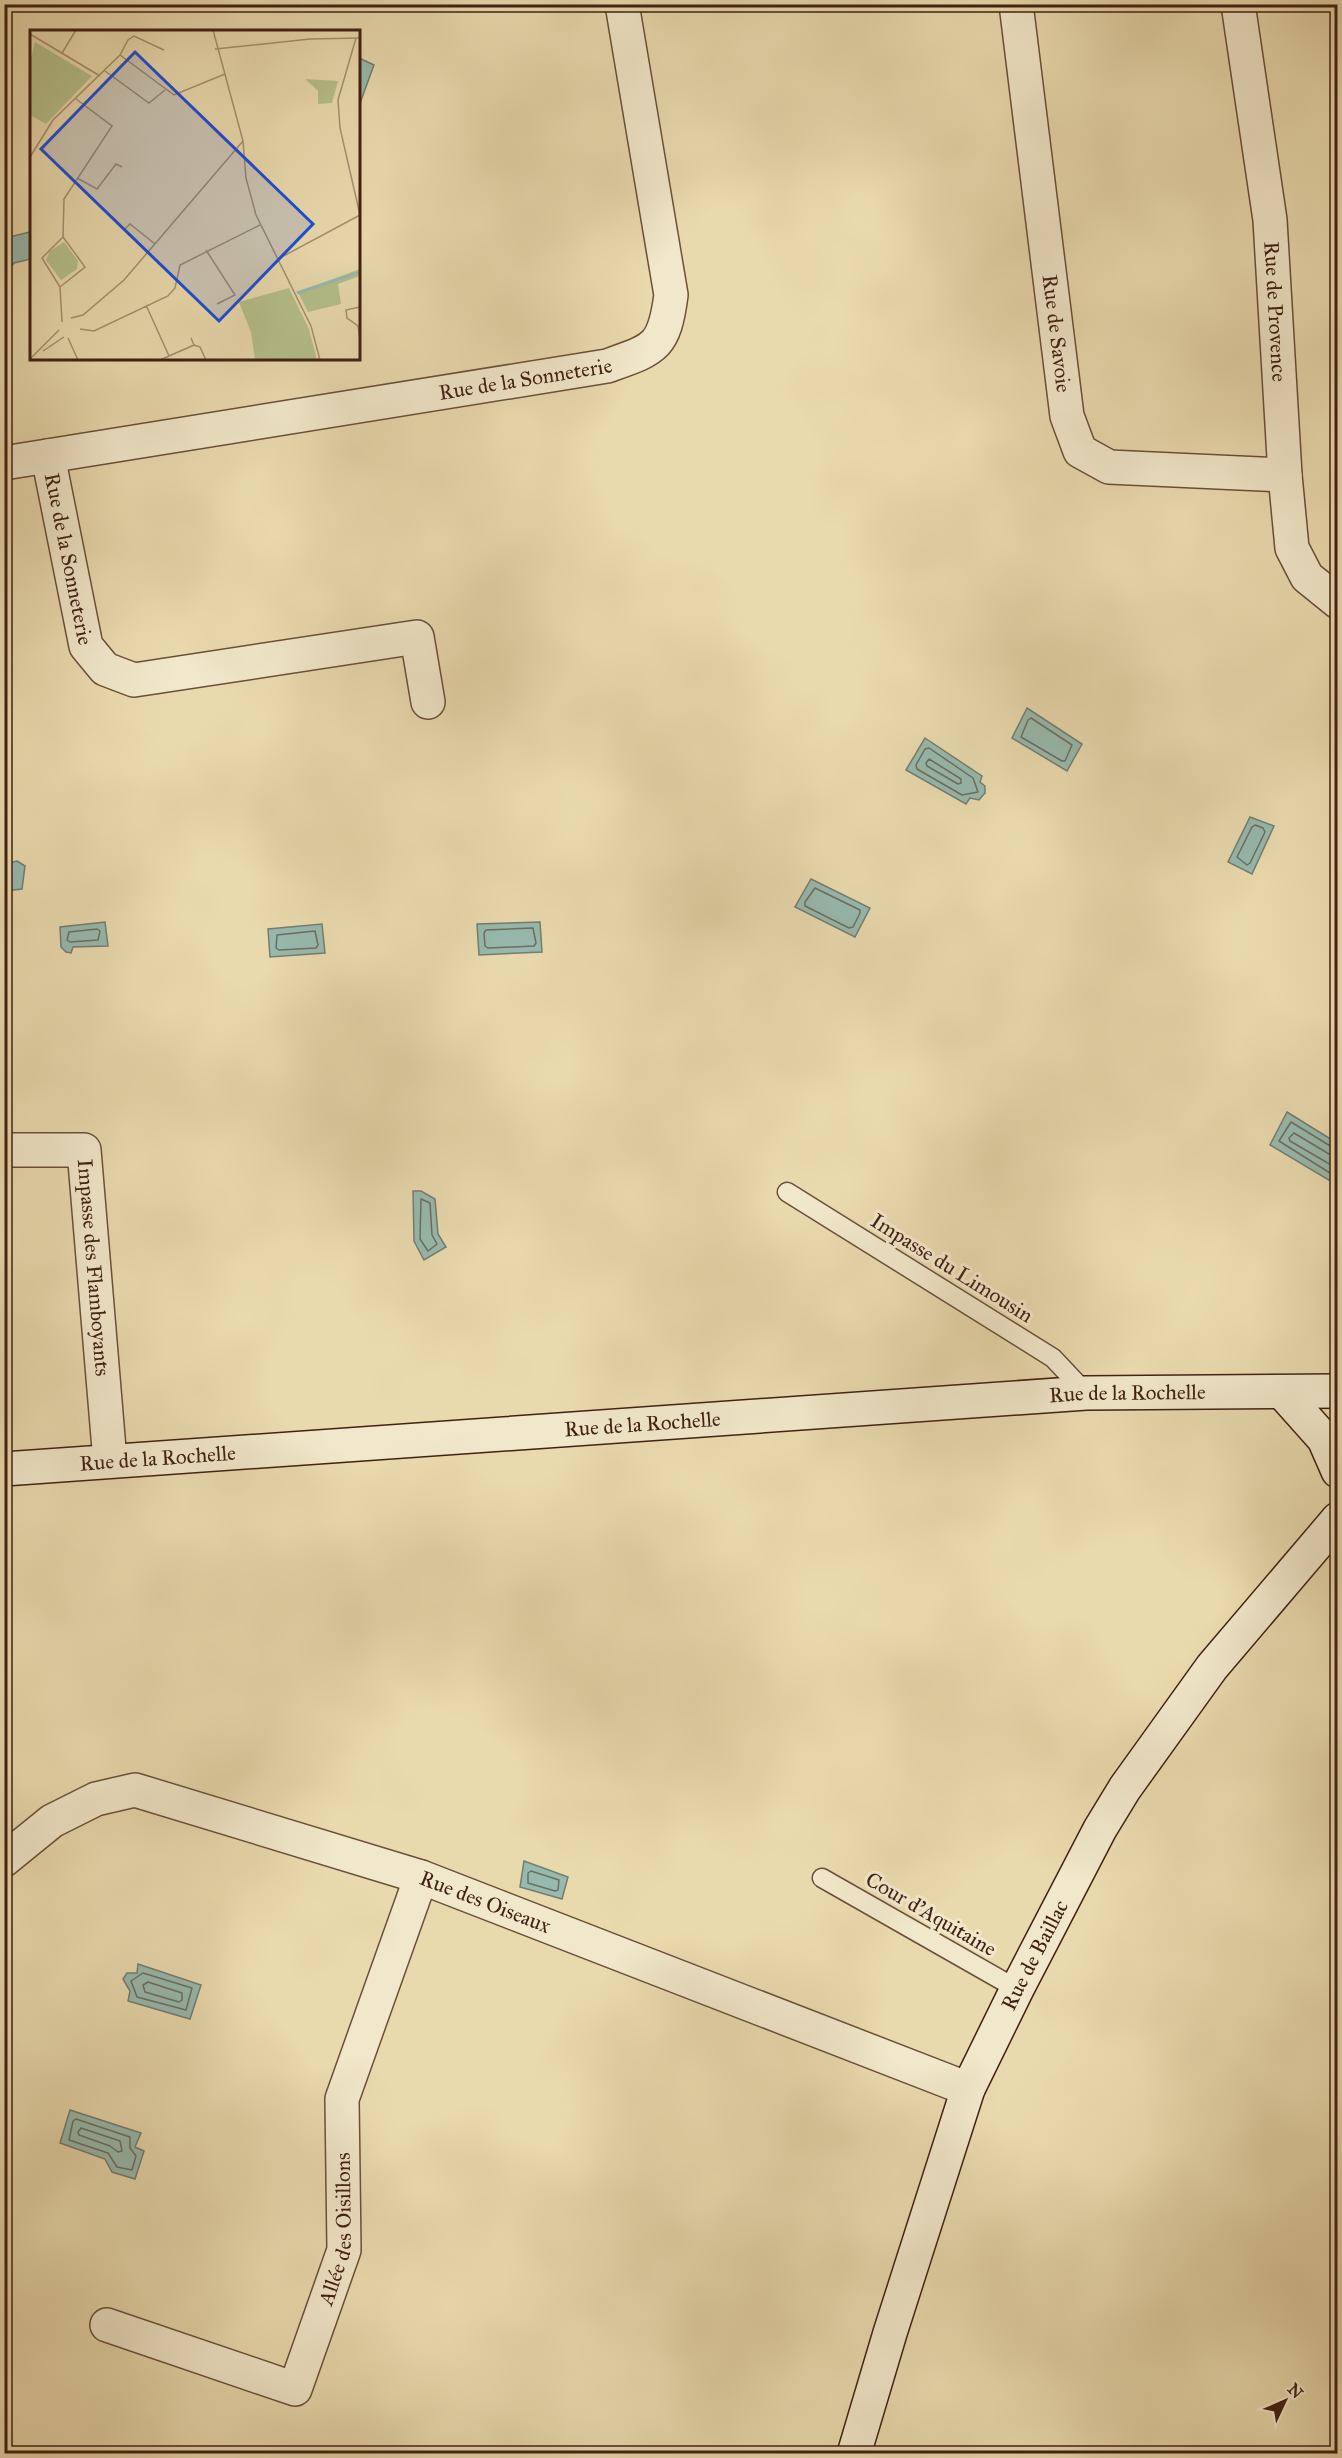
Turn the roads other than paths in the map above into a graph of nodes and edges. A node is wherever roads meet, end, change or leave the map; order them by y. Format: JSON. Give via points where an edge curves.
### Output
{"nodes":[{"id":1,"x":622,"y":4,"type":"edge"},
{"id":2,"x":1016,"y":4,"type":"edge"},
{"id":3,"x":1238,"y":4,"type":"edge"},
{"id":4,"x":48,"y":456,"type":"junction"},
{"id":5,"x":4,"y":463,"type":"edge"},
{"id":6,"x":1285,"y":475,"type":"junction"},
{"id":7,"x":1338,"y":602,"type":"edge"},
{"id":8,"x":428,"y":702,"type":"dead end"},
{"id":9,"x":8,"y":1150,"type":"dead end"},
{"id":10,"x":787,"y":1192,"type":"dead end"},
{"id":11,"x":1338,"y":1391,"type":"edge"},
{"id":12,"x":1086,"y":1393,"type":"junction"},
{"id":13,"x":1283,"y":1393,"type":"junction"},
{"id":14,"x":110,"y":1461,"type":"junction"},
{"id":15,"x":4,"y":1469,"type":"edge"},
{"id":16,"x":1338,"y":1471,"type":"edge"},
{"id":17,"x":1338,"y":1519,"type":"edge"},
{"id":18,"x":4,"y":1860,"type":"edge"},
{"id":19,"x":421,"y":1876,"type":"junction"},
{"id":20,"x":822,"y":1878,"type":"dead end"},
{"id":21,"x":1017,"y":1989,"type":"junction"},
{"id":22,"x":968,"y":2089,"type":"junction"},
{"id":23,"x":107,"y":2325,"type":"dead end"},
{"id":24,"x":861,"y":2452,"type":"edge"}],
"edges":[{"from":1,"to":4,"type":"street","name":"Rue de la Sonneterie","via":[[671,295],[667,325],[658,342],[640,354],[607,366]]},
{"from":2,"to":6,"type":"street","name":"Rue de Savoie","via":[[1067,416],[1080,451],[1109,467]]},
{"from":3,"to":6,"type":"street","name":"Rue de Provence","via":[[1270,220]]},
{"from":4,"to":5,"type":"street","name":"Rue de la Sonneterie"},
{"from":4,"to":8,"type":"street","name":"Rue de la Sonneterie","via":[[86,646],[105,669],[134,680],[417,637]]},
{"from":6,"to":7,"type":"street","name":"Rue de Provence","via":[[1292,548],[1307,577]]},
{"from":9,"to":14,"type":"street","name":"Impasse des Flamboyants","via":[[84,1150]]},
{"from":10,"to":12,"type":"lane","name":"Impasse du Limousin","via":[[1053,1358]]},
{"from":11,"to":13,"type":"street","name":"Rue de la Rochelle"},
{"from":12,"to":13,"type":"street","name":"Rue de la Rochelle"},
{"from":12,"to":14,"type":"street","name":"Rue de la Rochelle"},
{"from":13,"to":16,"type":"street","via":[[1324,1439]]},
{"from":14,"to":15,"type":"street","name":"Rue de la Rochelle"},
{"from":17,"to":21,"type":"street","name":"Rue de Baillac","via":[[1212,1667],[1125,1788]]},
{"from":18,"to":19,"type":"street","name":"Rue des Oiseaux","via":[[52,1821],[96,1799],[135,1790]]},
{"from":19,"to":22,"type":"street","name":"Rue des Oiseaux"},
{"from":19,"to":23,"type":"street","name":"Allée des Oisillons","via":[[342,2099],[344,2250],[295,2389]]},
{"from":20,"to":21,"type":"lane","name":"Cour d'Aquitaine"},
{"from":21,"to":22,"type":"street","name":"Rue de Baillac"},
{"from":22,"to":24,"type":"street","name":"Rue de Baillac","via":[[890,2333]]}]}
